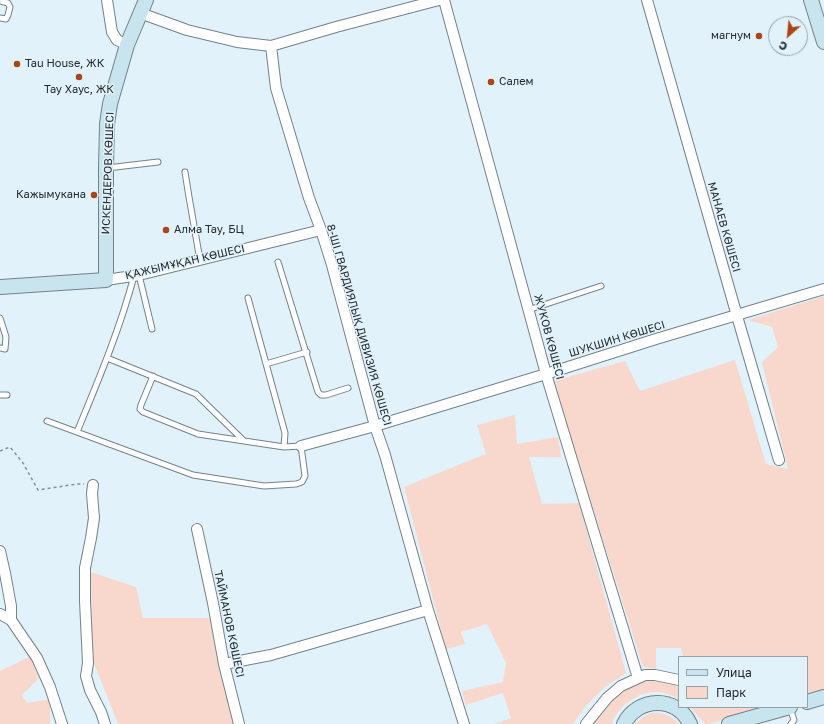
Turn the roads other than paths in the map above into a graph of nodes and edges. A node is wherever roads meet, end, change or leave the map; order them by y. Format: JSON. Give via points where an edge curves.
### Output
{"nodes":[{"id":1,"x":107,"y":0,"type":"edge"},
{"id":2,"x":146,"y":0,"type":"edge"},
{"id":3,"x":439,"y":0,"type":"edge"},
{"id":4,"x":444,"y":0,"type":"edge"},
{"id":5,"x":647,"y":0,"type":"edge"},
{"id":6,"x":812,"y":0,"type":"edge"},
{"id":7,"x":0,"y":1,"type":"edge"},
{"id":8,"x":140,"y":13,"type":"junction"},
{"id":9,"x":0,"y":18,"type":"edge"},
{"id":10,"x":824,"y":42,"type":"edge"},
{"id":11,"x":127,"y":45,"type":"junction"},
{"id":12,"x":271,"y":46,"type":"junction"},
{"id":13,"x":158,"y":162,"type":"dead end"},
{"id":14,"x":106,"y":168,"type":"junction"},
{"id":15,"x":185,"y":172,"type":"dead end"},
{"id":16,"x":321,"y":230,"type":"junction"},
{"id":17,"x":200,"y":260,"type":"junction"},
{"id":18,"x":278,"y":262,"type":"dead end"},
{"id":19,"x":137,"y":276,"type":"junction"},
{"id":20,"x":106,"y":280,"type":"junction"},
{"id":21,"x":601,"y":286,"type":"dead end"},
{"id":22,"x":0,"y":287,"type":"edge"},
{"id":23,"x":824,"y":289,"type":"edge"},
{"id":24,"x":248,"y":298,"type":"dead end"},
{"id":25,"x":528,"y":310,"type":"junction"},
{"id":26,"x":737,"y":316,"type":"junction"},
{"id":27,"x":0,"y":318,"type":"edge"},
{"id":28,"x":152,"y":329,"type":"dead end"},
{"id":29,"x":0,"y":348,"type":"edge"},
{"id":30,"x":307,"y":352,"type":"junction"},
{"id":31,"x":107,"y":358,"type":"junction"},
{"id":32,"x":266,"y":364,"type":"junction"},
{"id":33,"x":546,"y":374,"type":"junction"},
{"id":34,"x":153,"y":376,"type":"junction"},
{"id":35,"x":348,"y":388,"type":"dead end"},
{"id":36,"x":0,"y":395,"type":"edge"},
{"id":37,"x":7,"y":395,"type":"dead end"},
{"id":38,"x":47,"y":421,"type":"dead end"},
{"id":39,"x":375,"y":426,"type":"junction"},
{"id":40,"x":77,"y":432,"type":"junction"},
{"id":41,"x":244,"y":441,"type":"junction"},
{"id":42,"x":301,"y":446,"type":"junction"},
{"id":43,"x":284,"y":447,"type":"junction"},
{"id":44,"x":779,"y":460,"type":"dead end"},
{"id":45,"x":93,"y":485,"type":"road end"},
{"id":46,"x":197,"y":529,"type":"dead end"},
{"id":47,"x":0,"y":551,"type":"edge"},
{"id":48,"x":428,"y":610,"type":"junction"},
{"id":49,"x":0,"y":614,"type":"edge"},
{"id":50,"x":11,"y":620,"type":"junction"},
{"id":51,"x":224,"y":664,"type":"junction"},
{"id":52,"x":638,"y":678,"type":"junction"},
{"id":53,"x":678,"y":680,"type":"edge"},
{"id":54,"x":824,"y":697,"type":"edge"},
{"id":55,"x":808,"y":702,"type":"edge"},
{"id":56,"x":781,"y":708,"type":"edge"},
{"id":57,"x":790,"y":708,"type":"edge"},
{"id":58,"x":764,"y":710,"type":"edge"},
{"id":59,"x":62,"y":724,"type":"edge"},
{"id":60,"x":104,"y":724,"type":"edge"},
{"id":61,"x":239,"y":724,"type":"edge"},
{"id":62,"x":464,"y":724,"type":"edge"},
{"id":63,"x":586,"y":724,"type":"edge"},
{"id":64,"x":624,"y":724,"type":"edge"},
{"id":65,"x":690,"y":724,"type":"edge"},
{"id":66,"x":729,"y":724,"type":"edge"},
{"id":67,"x":791,"y":724,"type":"edge"}],
"edges":[{"from":1,"to":11,"type":"street","via":[[112,32],[117,40]]},
{"from":2,"to":8,"type":"street","name":"ИСКЕНДЕРОВ КӨШЕСІ"},
{"from":3,"to":12,"type":"street"},
{"from":4,"to":25,"type":"street","name":"ЖУКОВ КӨШЕСІ"},
{"from":5,"to":26,"type":"street","name":"МАНАЕВ КӨШЕСІ"},
{"from":6,"to":10,"type":"street"},
{"from":7,"to":9,"type":"lane","via":[[10,6],[6,19]]},
{"from":8,"to":11,"type":"street","name":"ИСКЕНДЕРОВ КӨШЕСІ"},
{"from":8,"to":12,"type":"street","via":[[187,30],[237,42]]},
{"from":11,"to":14,"type":"street","name":"ИСКЕНДЕРОВ КӨШЕСІ","via":[[110,104]]},
{"from":12,"to":16,"type":"street","name":"8-ШІ ГВАРДИЯЛЫҚ ДИВИЗИЯ КӨШЕСІ","via":[[276,88]]},
{"from":13,"to":14,"type":"lane"},
{"from":14,"to":20,"type":"street","name":"ИСКЕНДЕРОВ КӨШЕСІ"},
{"from":15,"to":17,"type":"lane"},
{"from":16,"to":17,"type":"street","name":"ҚАЖЫМҰҚАН КӨШЕСІ"},
{"from":16,"to":39,"type":"street","name":"8-ШІ ГВАРДИЯЛЫҚ ДИВИЗИЯ КӨШЕСІ"},
{"from":17,"to":19,"type":"street","name":"ҚАЖЫМҰҚАН КӨШЕСІ"},
{"from":18,"to":30,"type":"lane"},
{"from":19,"to":20,"type":"street","name":"ҚАЖЫМҰҚАН КӨШЕСІ"},
{"from":19,"to":28,"type":"lane"},
{"from":19,"to":31,"type":"lane"},
{"from":20,"to":22,"type":"street","name":"ҚАЖЫМҰҚАН КӨШЕСІ"},
{"from":21,"to":25,"type":"lane"},
{"from":23,"to":26,"type":"street","name":"ШУКШИН КӨШЕСІ"},
{"from":24,"to":32,"type":"lane"},
{"from":25,"to":33,"type":"street","name":"ЖУКОВ КӨШЕСІ"},
{"from":26,"to":33,"type":"street","name":"ШУКШИН КӨШЕСІ"},
{"from":26,"to":44,"type":"street","name":"МАНАЕВ КӨШЕСІ"},
{"from":27,"to":29,"type":"lane","via":[[6,337],[5,349]]},
{"from":30,"to":32,"type":"lane"},
{"from":30,"to":35,"type":"lane","via":[[321,395]]},
{"from":31,"to":34,"type":"lane"},
{"from":31,"to":40,"type":"lane"},
{"from":32,"to":43,"type":"lane","via":[[285,433]]},
{"from":33,"to":39,"type":"street","name":"ШУКШИН КӨШЕСІ"},
{"from":33,"to":52,"type":"street","name":"ЖУКОВ КӨШЕСІ"},
{"from":34,"to":41,"type":"lane","via":[[196,394]]},
{"from":34,"to":41,"type":"lane","via":[[141,405],[140,409],[143,412],[198,434]]},
{"from":36,"to":37,"type":"lane"},
{"from":38,"to":40,"type":"lane"},
{"from":39,"to":42,"type":"street","name":"ШУКШИН КӨШЕСІ"},
{"from":39,"to":48,"type":"street","name":"8-ШІ ГВАРДИЯЛЫҚ ДИВИЗИЯ КӨШЕСІ"},
{"from":40,"to":42,"type":"lane","via":[[193,475],[264,486],[302,482],[305,476]]},
{"from":41,"to":43,"type":"lane"},
{"from":42,"to":43,"type":"lane"},
{"from":45,"to":60,"type":"street","via":[[94,518],[85,568],[88,663],[86,676]]},
{"from":46,"to":51,"type":"street","name":"ТАЙМАНОВ КӨШЕСІ"},
{"from":47,"to":50,"type":"street","via":[[11,606]]},
{"from":48,"to":51,"type":"street","via":[[271,655]]},
{"from":48,"to":62,"type":"street","name":"8-ШІ ГВАРДИЯЛЫҚ ДИВИЗИЯ КӨШЕСІ"},
{"from":49,"to":50,"type":"street"},
{"from":50,"to":59,"type":"street","via":[[37,658]]},
{"from":51,"to":61,"type":"street","name":"ТАЙМАНОВ КӨШЕСІ"},
{"from":52,"to":53,"type":"street","via":[[655,675]]},
{"from":52,"to":63,"type":"street","via":[[621,686],[607,698]]},
{"from":54,"to":55,"type":"street"},
{"from":56,"to":58,"type":"street"},
{"from":57,"to":67,"type":"lane","via":[[794,720]]},
{"from":58,"to":66,"type":"street"},
{"from":64,"to":65,"type":"street","via":[[630,714],[639,707],[660,703],[680,711]]}]}
